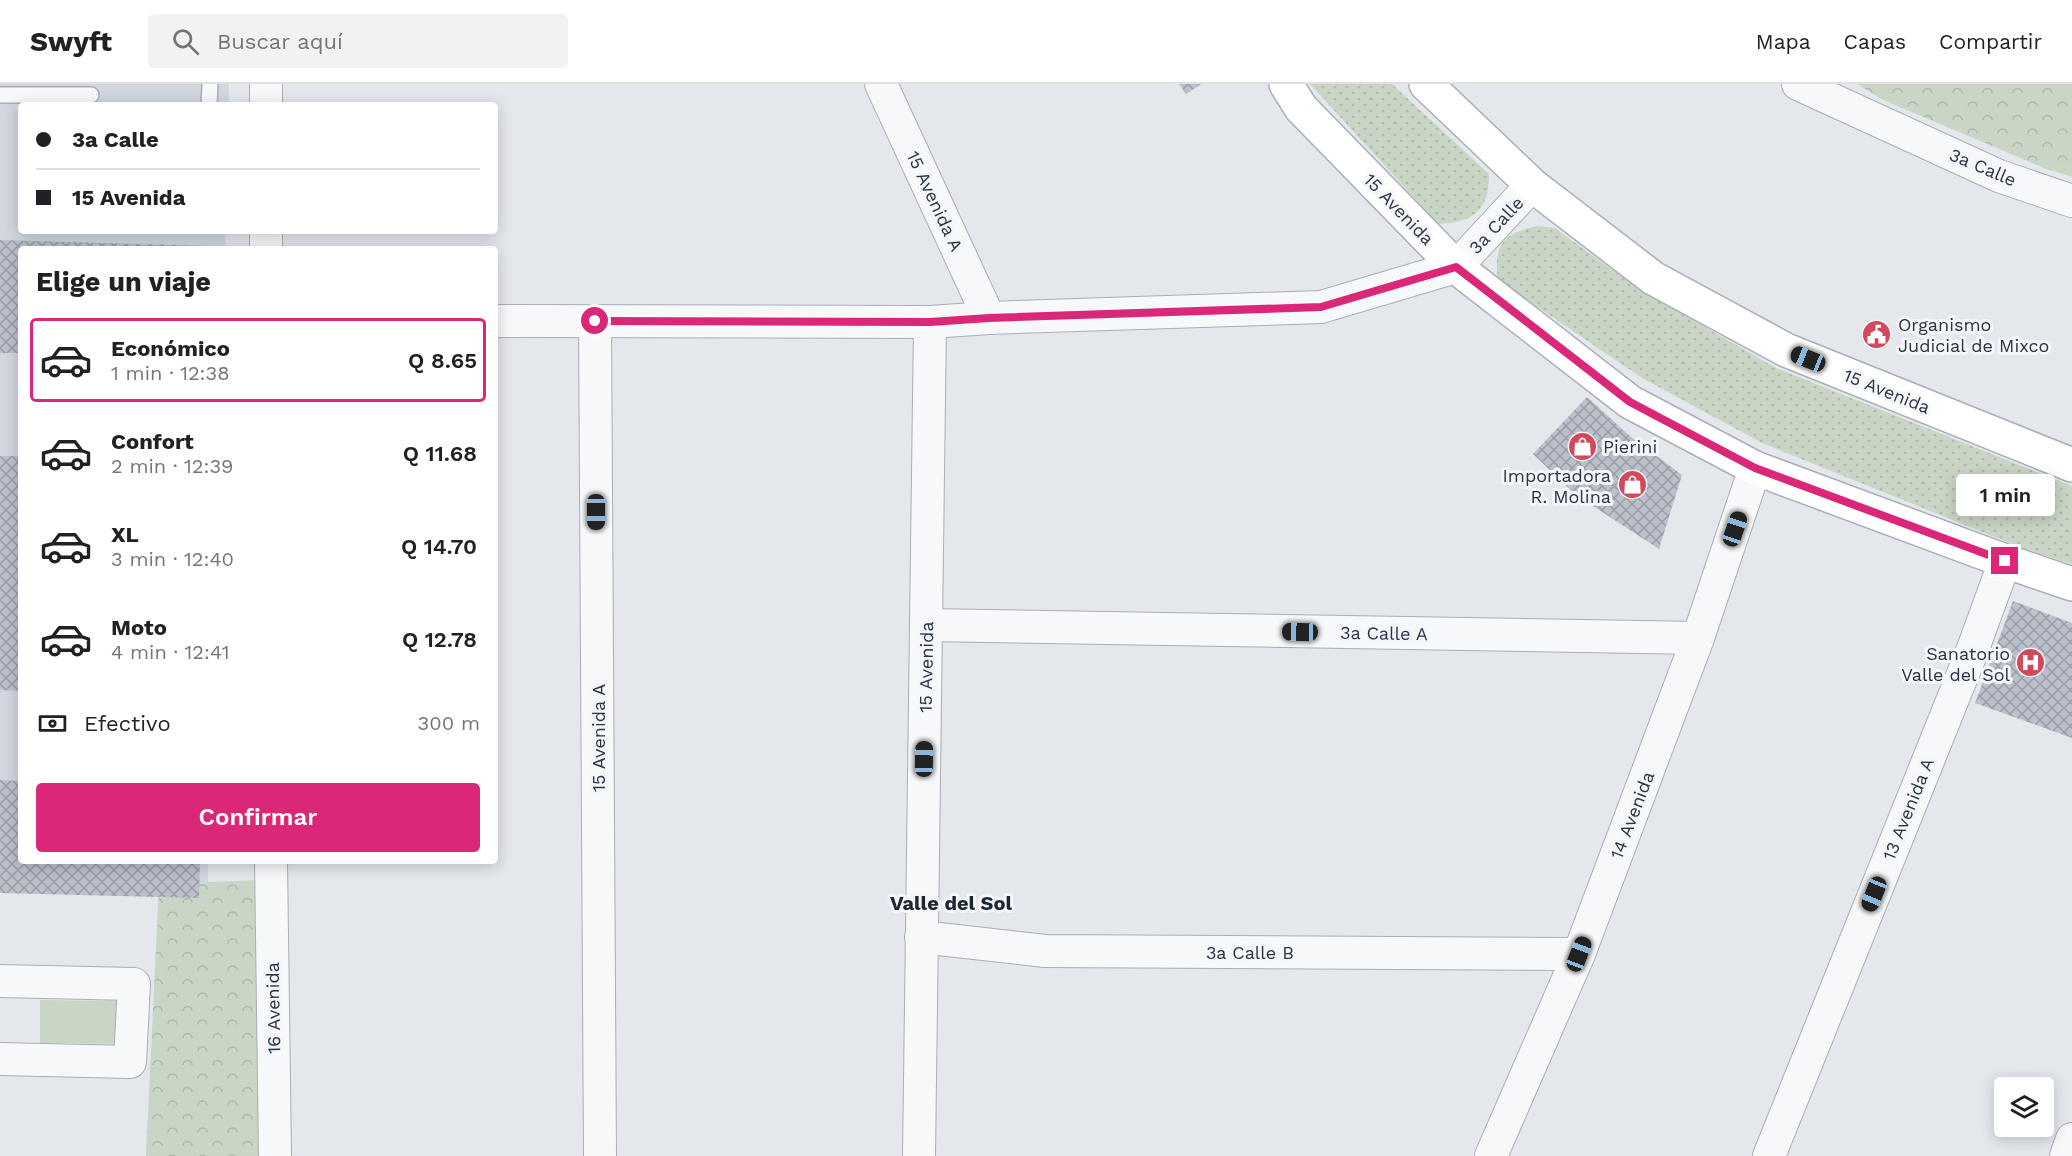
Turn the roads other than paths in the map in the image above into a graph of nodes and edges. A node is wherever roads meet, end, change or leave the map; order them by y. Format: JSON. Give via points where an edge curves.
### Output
{"nodes":[{"id":1,"x":210,"y":84,"type":"edge"},
{"id":2,"x":266,"y":84,"type":"edge"},
{"id":3,"x":881,"y":84,"type":"edge"},
{"id":4,"x":1286,"y":84,"type":"edge"},
{"id":5,"x":1425,"y":84,"type":"edge"},
{"id":6,"x":1798,"y":84,"type":"edge"},
{"id":7,"x":0,"y":95,"type":"edge"},
{"id":8,"x":91,"y":95,"type":"dead end"},
{"id":9,"x":209,"y":102,"type":"edge"},
{"id":10,"x":266,"y":102,"type":"edge"},
{"id":11,"x":1532,"y":186,"type":"junction"},
{"id":12,"x":2072,"y":201,"type":"edge"},
{"id":13,"x":1456,"y":267,"type":"junction"},
{"id":14,"x":989,"y":318,"type":"junction"},
{"id":15,"x":498,"y":321,"type":"edge"},
{"id":16,"x":595,"y":321,"type":"junction"},
{"id":17,"x":930,"y":322,"type":"junction"},
{"id":18,"x":2072,"y":465,"type":"edge"},
{"id":19,"x":1755,"y":468,"type":"junction"},
{"id":20,"x":2005,"y":561,"type":"junction"},
{"id":21,"x":2072,"y":584,"type":"edge"},
{"id":22,"x":926,"y":625,"type":"junction"},
{"id":23,"x":1698,"y":638,"type":"junction"},
{"id":24,"x":271,"y":864,"type":"edge"},
{"id":25,"x":921,"y":937,"type":"junction"},
{"id":26,"x":1579,"y":954,"type":"junction"},
{"id":27,"x":0,"y":981,"type":"edge"},
{"id":28,"x":0,"y":1059,"type":"edge"},
{"id":29,"x":2072,"y":1139,"type":"edge"},
{"id":30,"x":274,"y":1156,"type":"edge"},
{"id":31,"x":600,"y":1156,"type":"edge"},
{"id":32,"x":919,"y":1156,"type":"edge"},
{"id":33,"x":1491,"y":1156,"type":"edge"},
{"id":34,"x":1769,"y":1156,"type":"edge"},
{"id":35,"x":2066,"y":1156,"type":"edge"}],
"edges":[{"from":1,"to":9,"type":"lane"},
{"from":2,"to":10,"type":"street"},
{"from":3,"to":14,"type":"street","name":"15 Avenida A"},
{"from":4,"to":13,"type":"main road","name":"15 Avenida","via":[[1301,108]]},
{"from":5,"to":11,"type":"main road","name":"15 Avenida"},
{"from":6,"to":12,"type":"street","name":"3a Calle","via":[[1999,176]]},
{"from":7,"to":8,"type":"lane"},
{"from":11,"to":13,"type":"street","name":"3a Calle"},
{"from":11,"to":18,"type":"main road","name":"15 Avenida","via":[[1653,278],[1786,350]]},
{"from":13,"to":14,"type":"street","name":"3a Calle","via":[[1321,307]]},
{"from":13,"to":19,"type":"main road","name":"15 Avenida","via":[[1630,402]]},
{"from":14,"to":17,"type":"street","name":"3a Calle"},
{"from":15,"to":16,"type":"street","name":"3a Calle"},
{"from":16,"to":17,"type":"street","name":"3a Calle"},
{"from":16,"to":31,"type":"street","name":"15 Avenida A"},
{"from":17,"to":22,"type":"street","name":"15 Avenida"},
{"from":19,"to":20,"type":"main road","name":"15 Avenida"},
{"from":19,"to":23,"type":"street","name":"14 Avenida"},
{"from":20,"to":21,"type":"main road","name":"15 Avenida"},
{"from":20,"to":34,"type":"street","name":"13 Avenida A"},
{"from":22,"to":23,"type":"street","name":"3a Calle A"},
{"from":22,"to":25,"type":"street","name":"15 Avenida"},
{"from":23,"to":26,"type":"street","name":"14 Avenida"},
{"from":24,"to":30,"type":"street","name":"16 Avenida"},
{"from":25,"to":26,"type":"street","name":"3a Calle B","via":[[1045,951]]},
{"from":25,"to":32,"type":"street","name":"15 Avenida"},
{"from":26,"to":33,"type":"street","name":"14 Avenida"},
{"from":27,"to":28,"type":"street","via":[[134,984],[130,1062]]},
{"from":29,"to":35,"type":"street"}]}
